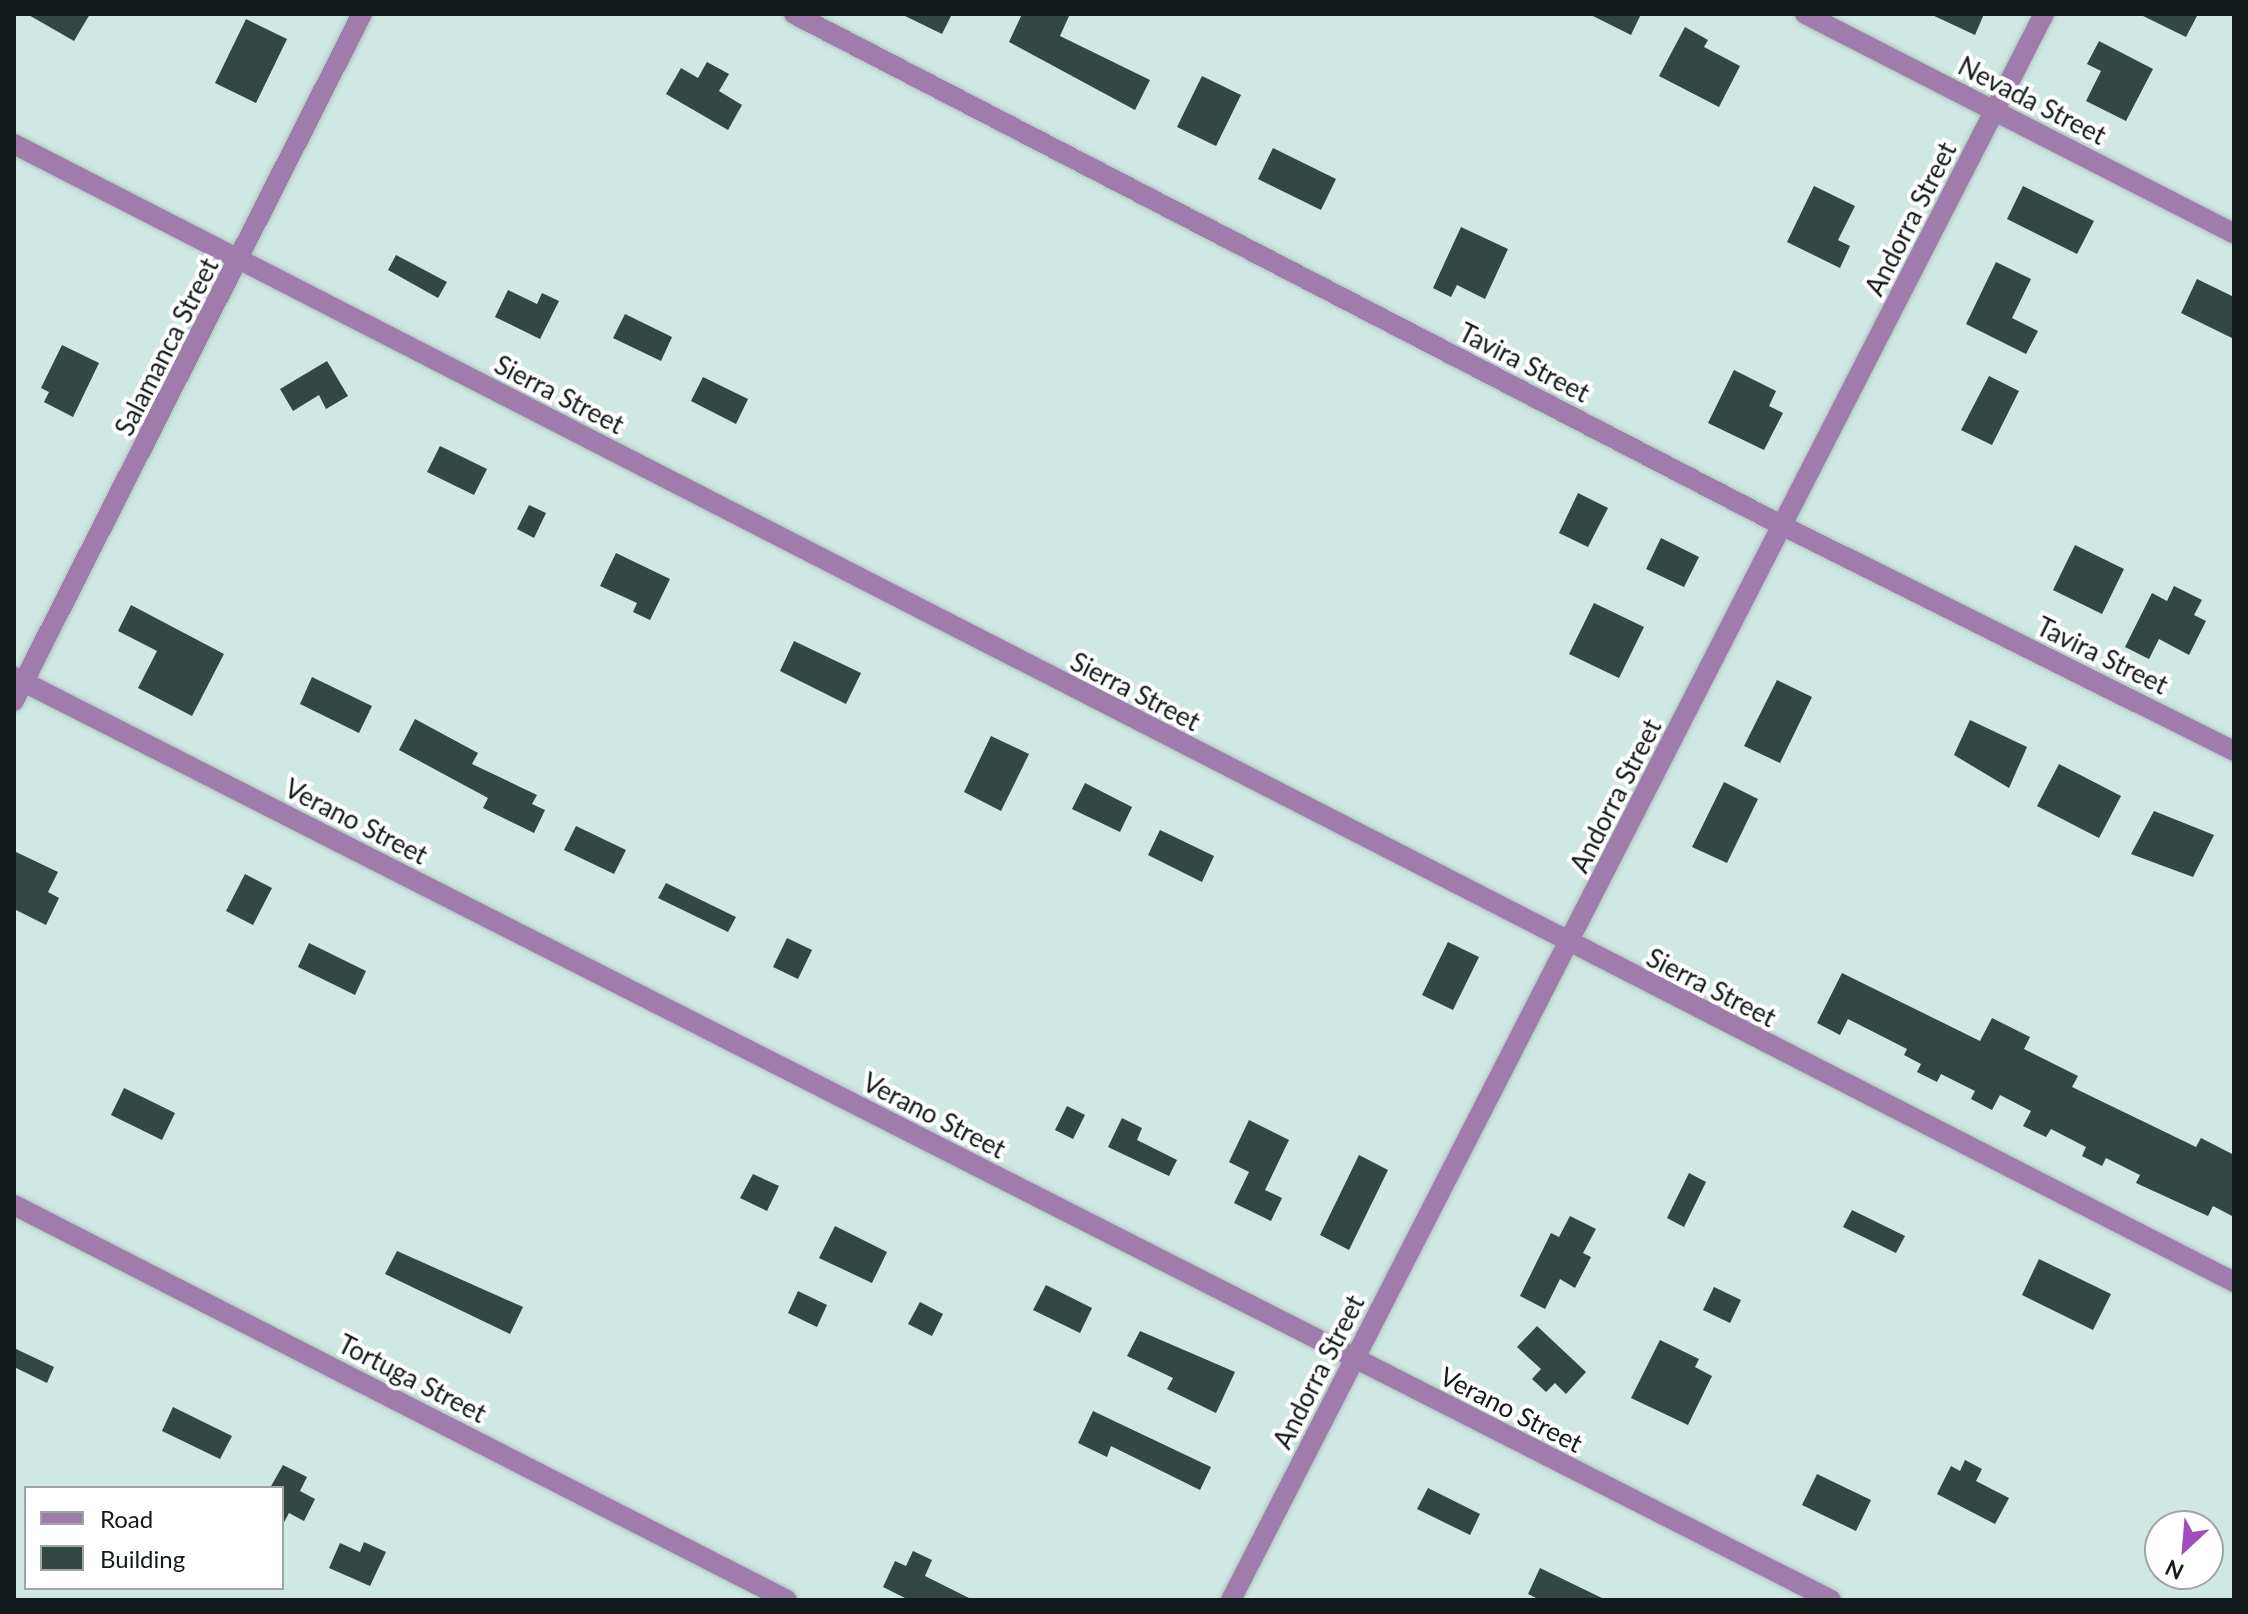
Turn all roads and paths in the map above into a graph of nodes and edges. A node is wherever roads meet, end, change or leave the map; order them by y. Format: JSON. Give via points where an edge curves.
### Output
{"nodes":[{"id":1,"x":362,"y":14,"type":"edge"},
{"id":2,"x":794,"y":14,"type":"edge"},
{"id":3,"x":1805,"y":14,"type":"edge"},
{"id":4,"x":2044,"y":14,"type":"edge"},
{"id":5,"x":1995,"y":111,"type":"junction"},
{"id":6,"x":14,"y":144,"type":"edge"},
{"id":7,"x":2234,"y":234,"type":"edge"},
{"id":8,"x":241,"y":261,"type":"junction"},
{"id":9,"x":1785,"y":527,"type":"junction"},
{"id":10,"x":19,"y":680,"type":"edge"},
{"id":11,"x":14,"y":701,"type":"edge"},
{"id":12,"x":2234,"y":751,"type":"edge"},
{"id":13,"x":1568,"y":945,"type":"junction"},
{"id":14,"x":14,"y":1205,"type":"edge"},
{"id":15,"x":2234,"y":1282,"type":"edge"},
{"id":16,"x":1355,"y":1360,"type":"junction"},
{"id":17,"x":787,"y":1600,"type":"edge"},
{"id":18,"x":1231,"y":1600,"type":"edge"},
{"id":19,"x":1831,"y":1600,"type":"edge"}],
"edges":[{"from":1,"to":8,"type":"street","name":"Salamanca Street"},
{"from":2,"to":9,"type":"street","name":"Tavira Street"},
{"from":3,"to":5,"type":"street","name":"Nevada Street"},
{"from":4,"to":5,"type":"street","name":"Andorra Street"},
{"from":5,"to":7,"type":"street","name":"Nevada Street"},
{"from":5,"to":9,"type":"street","name":"Andorra Street"},
{"from":6,"to":8,"type":"street","name":"Sierra Street"},
{"from":8,"to":10,"type":"street","name":"Salamanca Street"},
{"from":8,"to":13,"type":"street","name":"Sierra Street"},
{"from":9,"to":12,"type":"street","name":"Tavira Street"},
{"from":9,"to":13,"type":"street","name":"Andorra Street"},
{"from":10,"to":11,"type":"street","name":"Salamanca Street"},
{"from":10,"to":16,"type":"street","name":"Verano Street"},
{"from":13,"to":15,"type":"street","name":"Sierra Street"},
{"from":13,"to":16,"type":"street","name":"Andorra Street"},
{"from":14,"to":17,"type":"street","name":"Tortuga Street"},
{"from":16,"to":18,"type":"street","name":"Andorra Street"},
{"from":16,"to":19,"type":"street","name":"Verano Street"}]}
